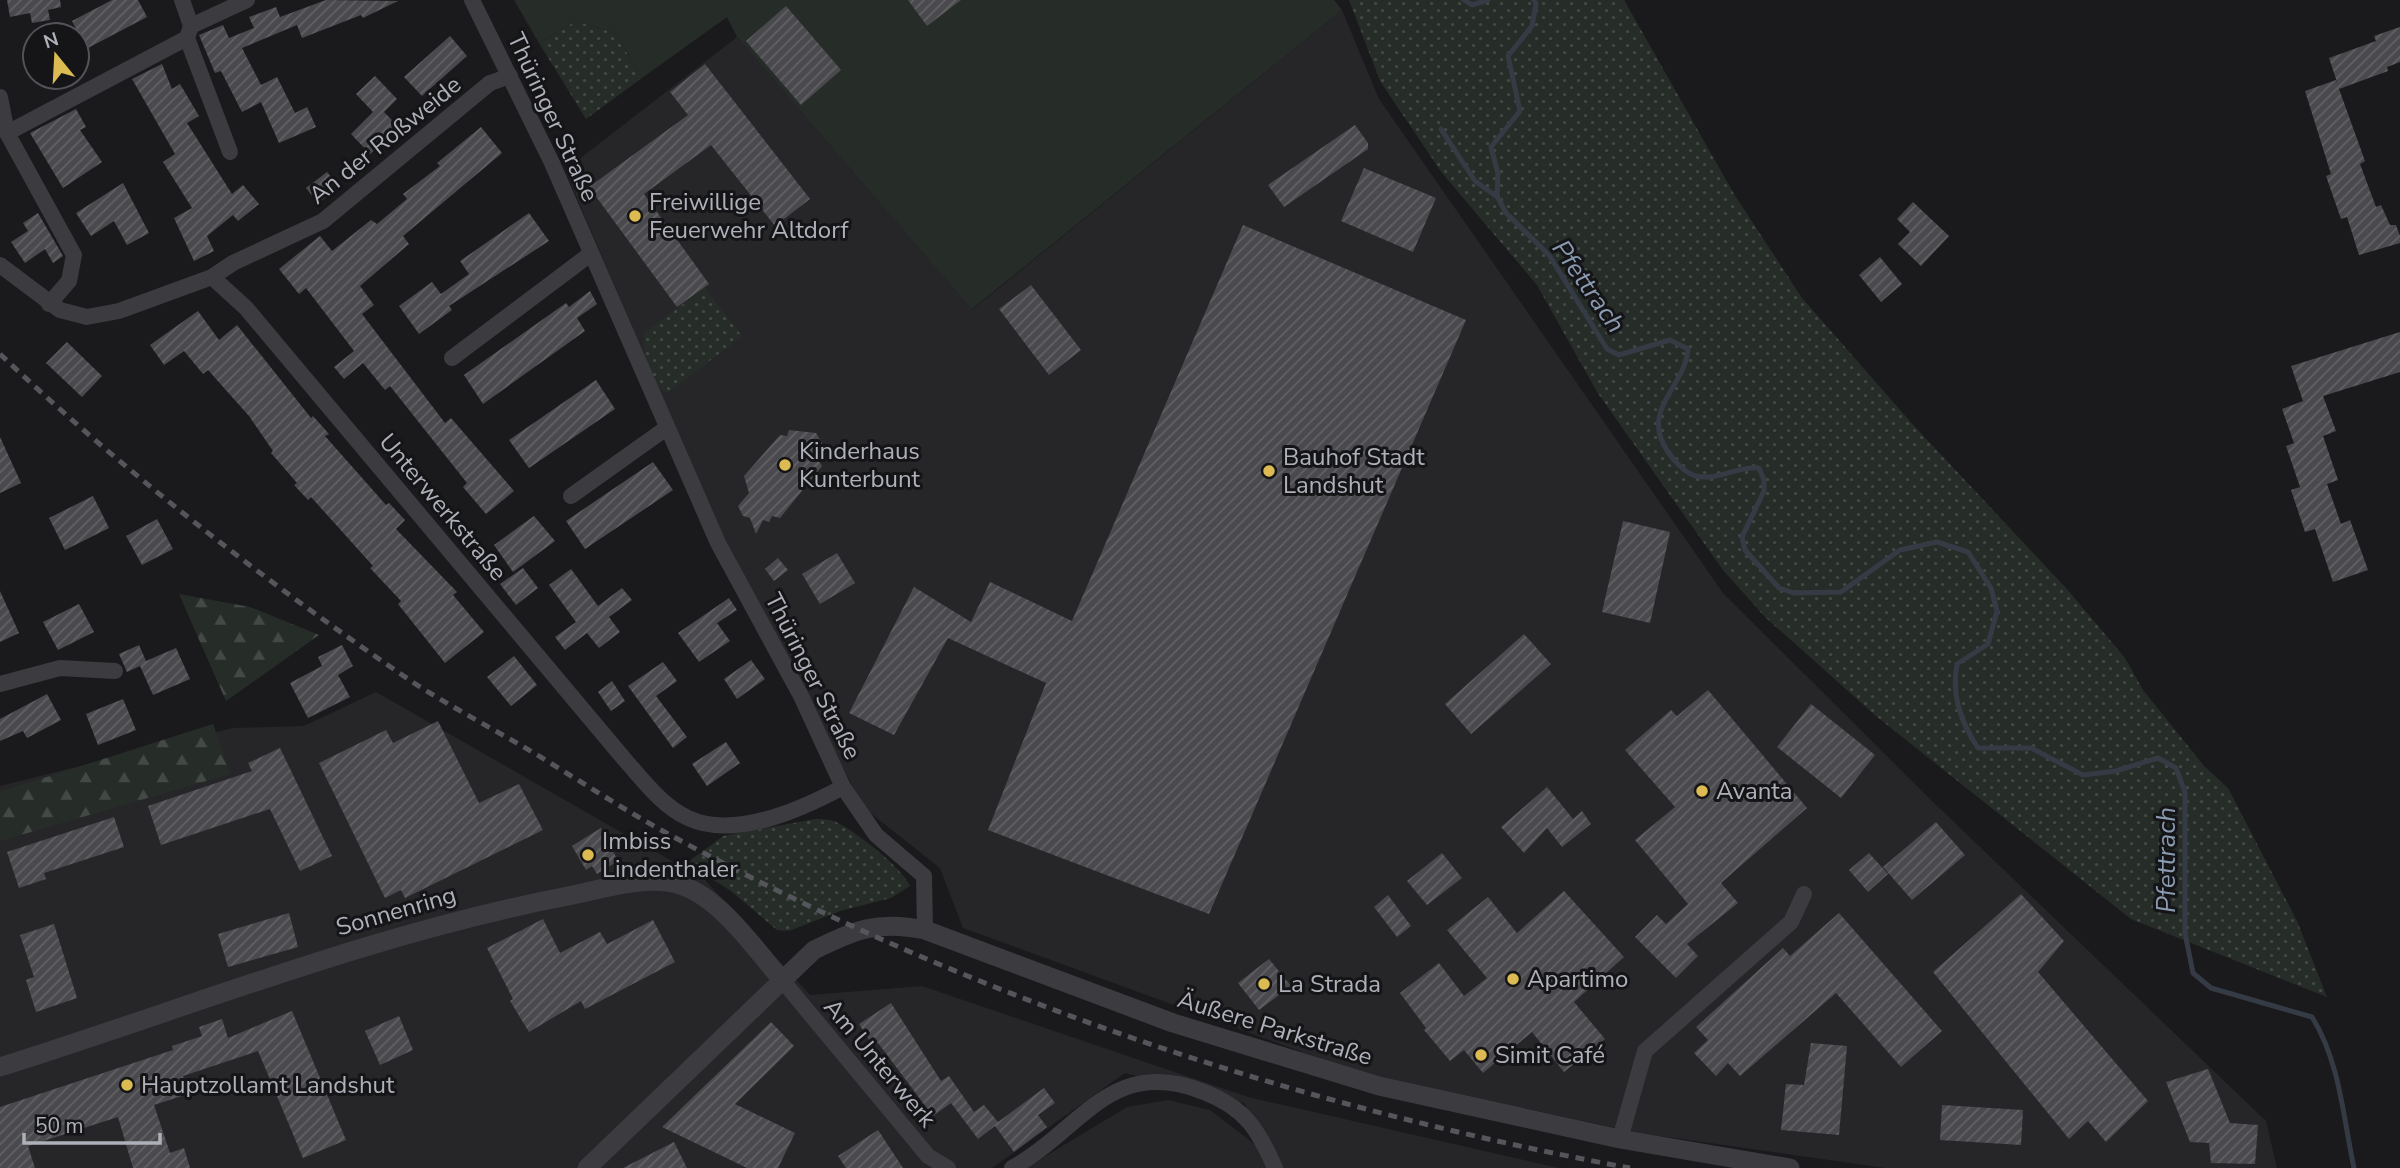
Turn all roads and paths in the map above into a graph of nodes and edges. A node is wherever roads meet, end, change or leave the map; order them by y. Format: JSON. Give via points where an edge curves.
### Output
{"nodes":[{"id":1,"x":182,"y":0,"type":"edge"},
{"id":2,"x":247,"y":0,"type":"edge"},
{"id":3,"x":472,"y":0,"type":"edge"},
{"id":4,"x":189,"y":32,"type":"junction"},
{"id":5,"x":510,"y":76,"type":"junction"},
{"id":6,"x":0,"y":97,"type":"edge"},
{"id":7,"x":6,"y":133,"type":"junction"},
{"id":8,"x":230,"y":152,"type":"dead end"},
{"id":9,"x":589,"y":255,"type":"junction"},
{"id":10,"x":0,"y":265,"type":"edge"},
{"id":11,"x":212,"y":276,"type":"junction"},
{"id":12,"x":49,"y":304,"type":"junction"},
{"id":13,"x":452,"y":358,"type":"dead end"},
{"id":14,"x":665,"y":429,"type":"junction"},
{"id":15,"x":571,"y":495,"type":"dead end"},
{"id":16,"x":115,"y":671,"type":"dead end"},
{"id":17,"x":0,"y":684,"type":"edge"},
{"id":18,"x":843,"y":787,"type":"junction"},
{"id":19,"x":1804,"y":894,"type":"dead end"},
{"id":20,"x":925,"y":930,"type":"junction"},
{"id":21,"x":782,"y":980,"type":"junction"},
{"id":22,"x":0,"y":1067,"type":"edge"},
{"id":23,"x":1620,"y":1139,"type":"junction"},
{"id":24,"x":587,"y":1168,"type":"edge"},
{"id":25,"x":948,"y":1168,"type":"edge"},
{"id":26,"x":1012,"y":1168,"type":"edge"},
{"id":27,"x":1275,"y":1168,"type":"edge"},
{"id":28,"x":1790,"y":1168,"type":"edge"}],
"edges":[{"from":1,"to":4,"type":"street"},
{"from":2,"to":4,"type":"street"},
{"from":3,"to":5,"type":"street","name":"Thüringer Straße"},
{"from":4,"to":7,"type":"street"},
{"from":4,"to":8,"type":"street"},
{"from":5,"to":9,"type":"street","name":"Thüringer Straße"},
{"from":5,"to":11,"type":"street","name":"An der Roßweide","via":[[490,83],[323,221]]},
{"from":6,"to":7,"type":"street"},
{"from":7,"to":12,"type":"street","via":[[74,255],[69,281]]},
{"from":9,"to":13,"type":"street"},
{"from":9,"to":14,"type":"street","name":"Thüringer Straße"},
{"from":10,"to":12,"type":"street"},
{"from":11,"to":12,"type":"street","via":[[119,312],[87,317]]},
{"from":11,"to":18,"type":"street","name":"Unterwerkstraße","via":[[246,308],[665,803],[705,824],[750,823],[815,802]]},
{"from":14,"to":15,"type":"street"},
{"from":14,"to":18,"type":"street","name":"Thüringer Straße"},
{"from":16,"to":17,"type":"street","via":[[60,668]]},
{"from":18,"to":20,"type":"street","name":"Thüringer Straße","via":[[876,835],[924,876]]},
{"from":19,"to":23,"type":"street","via":[[1791,922],[1645,1051]]},
{"from":20,"to":21,"type":"street","via":[[858,929],[814,950]]},
{"from":20,"to":23,"type":"street","name":"Äußere Parkstraße","via":[[1173,1023],[1332,1073]]},
{"from":21,"to":22,"type":"street","name":"Sonnenring","via":[[720,909],[683,886],[649,882],[485,911],[374,942]]},
{"from":21,"to":24,"type":"street"},
{"from":21,"to":25,"type":"street","name":"Am Unterwerk","via":[[928,1156]]},
{"from":23,"to":28,"type":"street","name":"Äußere Parkstraße"},
{"from":26,"to":27,"type":"street","via":[[1103,1099],[1142,1081],[1196,1089],[1243,1112]]}]}
